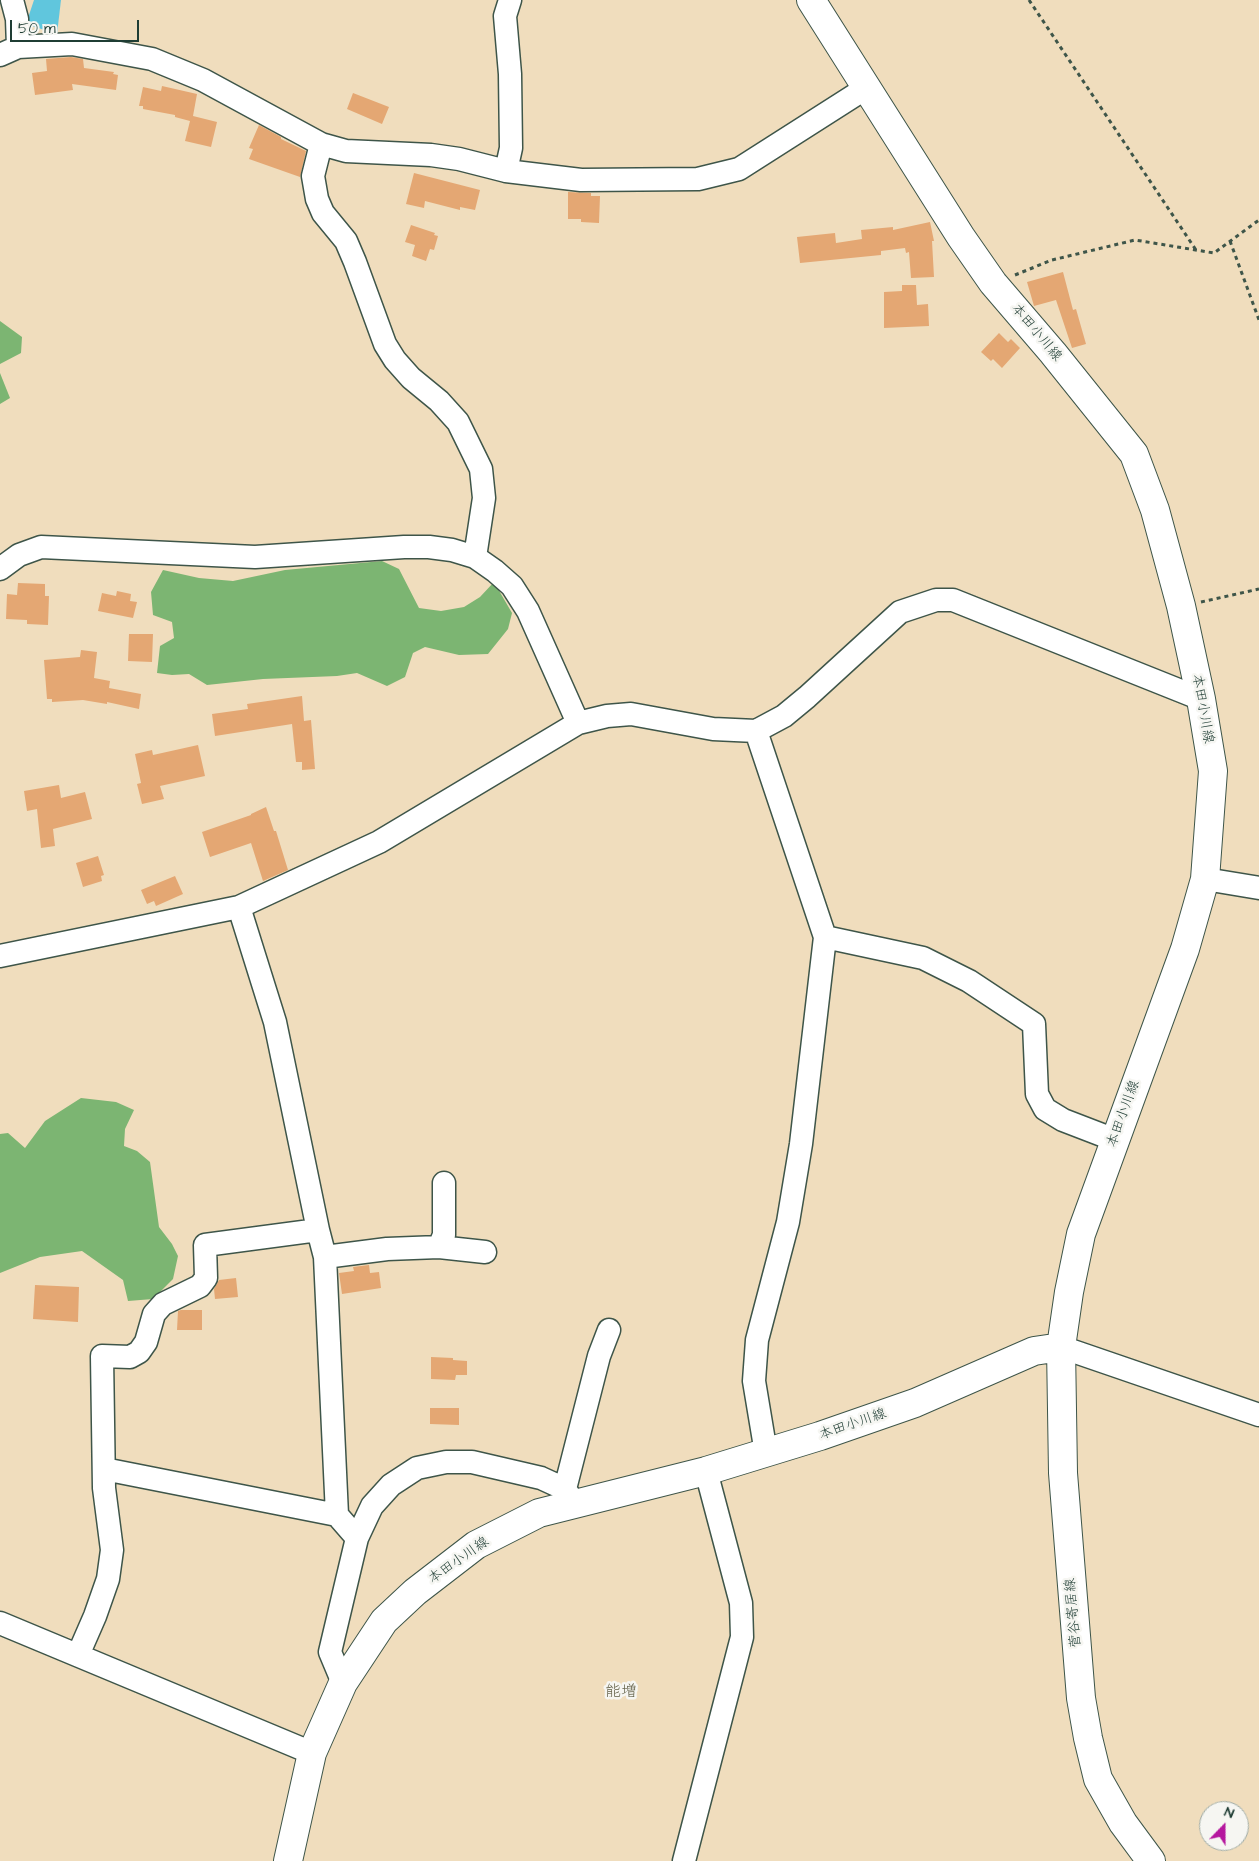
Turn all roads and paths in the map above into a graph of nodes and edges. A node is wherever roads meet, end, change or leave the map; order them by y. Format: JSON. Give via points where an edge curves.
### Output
{"nodes":[{"id":1,"x":12,"y":0,"type":"edge"},
{"id":2,"x":510,"y":0,"type":"edge"},
{"id":3,"x":811,"y":0,"type":"edge"},
{"id":4,"x":1029,"y":0,"type":"edge"},
{"id":5,"x":9,"y":51,"type":"edge"},
{"id":6,"x":866,"y":88,"type":"junction"},
{"id":7,"x":321,"y":144,"type":"junction"},
{"id":8,"x":506,"y":171,"type":"junction"},
{"id":9,"x":1259,"y":220,"type":"edge"},
{"id":10,"x":1230,"y":241,"type":"junction"},
{"id":11,"x":1196,"y":250,"type":"junction"},
{"id":12,"x":994,"y":283,"type":"junction"},
{"id":13,"x":1259,"y":320,"type":"edge"},
{"id":14,"x":475,"y":557,"type":"junction"},
{"id":15,"x":0,"y":569,"type":"edge"},
{"id":16,"x":1259,"y":589,"type":"edge"},
{"id":17,"x":1181,"y":606,"type":"junction"},
{"id":18,"x":1201,"y":699,"type":"junction"},
{"id":19,"x":578,"y":723,"type":"junction"},
{"id":20,"x":756,"y":731,"type":"junction"},
{"id":21,"x":1205,"y":880,"type":"junction"},
{"id":22,"x":1259,"y":888,"type":"edge"},
{"id":23,"x":239,"y":907,"type":"junction"},
{"id":24,"x":825,"y":937,"type":"junction"},
{"id":25,"x":0,"y":956,"type":"edge"},
{"id":26,"x":1115,"y":1140,"type":"junction"},
{"id":27,"x":444,"y":1183,"type":"dead end"},
{"id":28,"x":318,"y":1230,"type":"junction"},
{"id":29,"x":439,"y":1247,"type":"junction"},
{"id":30,"x":485,"y":1252,"type":"dead end"},
{"id":31,"x":325,"y":1257,"type":"junction"},
{"id":32,"x":609,"y":1330,"type":"dead end"},
{"id":33,"x":1061,"y":1346,"type":"junction"},
{"id":34,"x":1259,"y":1415,"type":"edge"},
{"id":35,"x":766,"y":1453,"type":"junction"},
{"id":36,"x":104,"y":1470,"type":"junction"},
{"id":37,"x":706,"y":1471,"type":"junction"},
{"id":38,"x":570,"y":1497,"type":"junction"},
{"id":39,"x":337,"y":1515,"type":"junction"},
{"id":40,"x":357,"y":1538,"type":"junction"},
{"id":41,"x":0,"y":1623,"type":"edge"},
{"id":42,"x":78,"y":1655,"type":"junction"},
{"id":43,"x":343,"y":1683,"type":"junction"},
{"id":44,"x":312,"y":1753,"type":"junction"},
{"id":45,"x":288,"y":1861,"type":"edge"},
{"id":46,"x":684,"y":1861,"type":"edge"},
{"id":47,"x":1151,"y":1861,"type":"edge"}],
"edges":[{"from":1,"to":5,"type":"street","via":[[17,19]]},
{"from":2,"to":8,"type":"street","via":[[505,16],[511,148]]},
{"from":3,"to":6,"type":"main road","name":"本田小川線"},
{"from":4,"to":11,"type":"path"},
{"from":5,"to":7,"type":"street","via":[[72,44],[152,59],[210,83]]},
{"from":6,"to":8,"type":"street","via":[[739,169],[698,179],[581,180]]},
{"from":6,"to":12,"type":"main road","name":"本田小川線"},
{"from":7,"to":8,"type":"street","via":[[346,151],[459,159]]},
{"from":7,"to":14,"type":"street","via":[[313,176],[317,199],[323,213],[346,241],[385,344],[411,378],[458,422],[482,469],[484,498]]},
{"from":9,"to":10,"type":"path"},
{"from":10,"to":11,"type":"path","via":[[1214,253]]},
{"from":10,"to":13,"type":"path"},
{"from":11,"to":12,"type":"path","via":[[1135,240],[1052,260]]},
{"from":12,"to":17,"type":"main road","name":"本田小川線","via":[[1134,454],[1155,510]]},
{"from":14,"to":15,"type":"street","via":[[430,547],[255,557],[41,547],[19,555]]},
{"from":14,"to":19,"type":"street","via":[[512,586],[528,611]]},
{"from":16,"to":17,"type":"path"},
{"from":17,"to":18,"type":"main road","name":"本田小川線"},
{"from":18,"to":20,"type":"street","via":[[953,600],[936,600],[900,612],[807,697],[784,716]]},
{"from":18,"to":21,"type":"main road","name":"本田小川線","via":[[1213,771]]},
{"from":19,"to":20,"type":"street","via":[[632,714],[713,729]]},
{"from":19,"to":23,"type":"street","via":[[379,842]]},
{"from":20,"to":24,"type":"street"},
{"from":21,"to":22,"type":"street"},
{"from":21,"to":26,"type":"main road","name":"本田小川線","via":[[1185,948]]},
{"from":23,"to":25,"type":"street"},
{"from":23,"to":28,"type":"street","via":[[275,1022]]},
{"from":24,"to":26,"type":"street","via":[[923,958],[969,981],[1034,1024],[1037,1094],[1045,1110]]},
{"from":24,"to":35,"type":"street","via":[[802,1144],[788,1222],[757,1340],[754,1381]]},
{"from":26,"to":33,"type":"main road","name":"本田小川線","via":[[1081,1234]]},
{"from":27,"to":29,"type":"street","via":[[444,1235]]},
{"from":28,"to":31,"type":"street"},
{"from":28,"to":36,"type":"street","via":[[205,1245],[206,1278],[200,1286],[163,1304],[154,1314],[146,1342],[139,1352],[130,1357],[102,1356]]},
{"from":29,"to":30,"type":"street"},
{"from":29,"to":31,"type":"street","via":[[387,1249]]},
{"from":31,"to":39,"type":"street"},
{"from":32,"to":38,"type":"street","via":[[599,1356]]},
{"from":33,"to":34,"type":"street"},
{"from":33,"to":35,"type":"main road","name":"本田小川線","via":[[1034,1351],[915,1403]]},
{"from":33,"to":47,"type":"main road","name":"菅谷寄居線","via":[[1063,1473],[1081,1698],[1098,1779],[1123,1823]]},
{"from":35,"to":37,"type":"main road","name":"本田小川線"},
{"from":36,"to":39,"type":"street"},
{"from":36,"to":42,"type":"street","via":[[112,1550],[108,1579]]},
{"from":37,"to":38,"type":"main road","name":"本田小川線"},
{"from":37,"to":46,"type":"street","via":[[741,1603],[742,1638]]},
{"from":38,"to":40,"type":"street","via":[[541,1478],[472,1462],[446,1462],[417,1468],[391,1484],[372,1506]]},
{"from":38,"to":43,"type":"main road","name":"本田小川線","via":[[476,1545],[415,1592],[384,1621]]},
{"from":39,"to":40,"type":"street"},
{"from":40,"to":43,"type":"street","via":[[330,1652]]},
{"from":41,"to":42,"type":"street"},
{"from":42,"to":44,"type":"street"},
{"from":43,"to":44,"type":"main road","name":"本田小川線"},
{"from":44,"to":45,"type":"main road","name":"本田小川線"}]}
